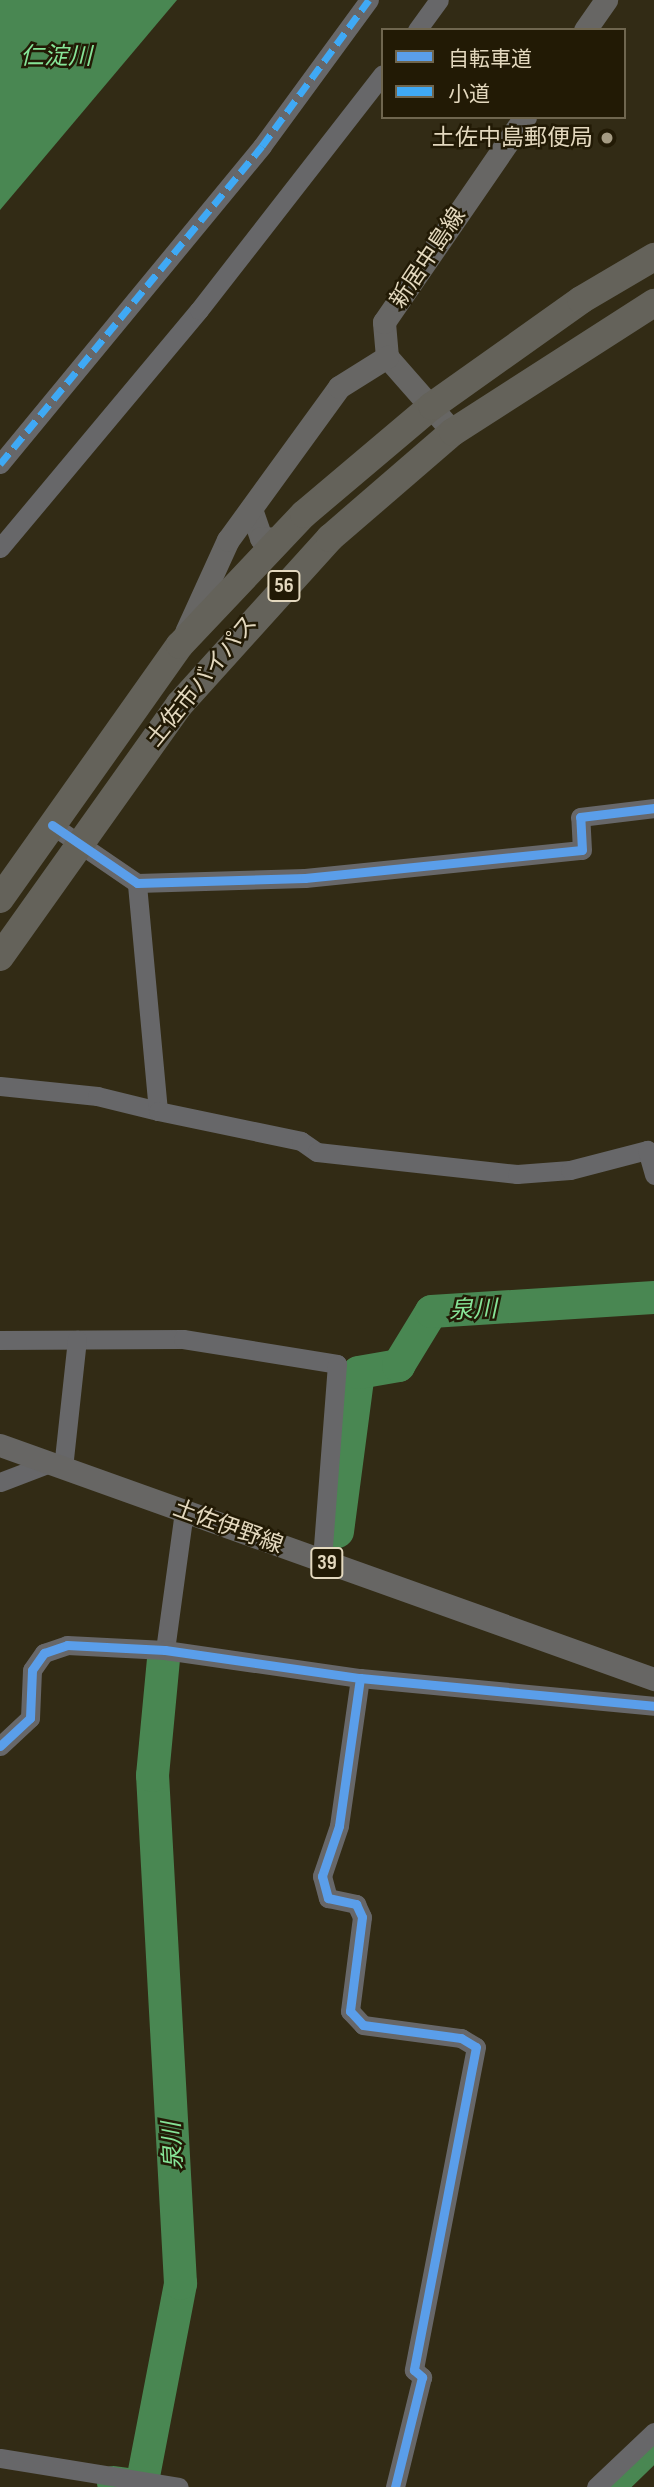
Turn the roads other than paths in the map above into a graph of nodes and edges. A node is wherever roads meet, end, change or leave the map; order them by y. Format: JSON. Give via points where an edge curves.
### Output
{"nodes":[{"id":1,"x":369,"y":0,"type":"edge"},
{"id":2,"x":439,"y":0,"type":"edge"},
{"id":3,"x":606,"y":0,"type":"edge"},
{"id":4,"x":418,"y":28,"type":"edge"},
{"id":5,"x":586,"y":28,"type":"edge"},
{"id":6,"x":381,"y":77,"type":"edge"},
{"id":7,"x":524,"y":119,"type":"edge"},
{"id":8,"x":654,"y":257,"type":"edge"},
{"id":9,"x":654,"y":303,"type":"edge"},
{"id":10,"x":387,"y":357,"type":"junction"},
{"id":11,"x":432,"y":406,"type":"junction"},
{"id":12,"x":453,"y":432,"type":"junction"},
{"id":13,"x":0,"y":464,"type":"edge"},
{"id":14,"x":251,"y":509,"type":"junction"},
{"id":15,"x":280,"y":539,"type":"junction"},
{"id":16,"x":0,"y":548,"type":"edge"},
{"id":17,"x":180,"y":645,"type":"junction"},
{"id":18,"x":654,"y":808,"type":"edge"},
{"id":19,"x":52,"y":825,"type":"junction"},
{"id":20,"x":79,"y":845,"type":"junction"},
{"id":21,"x":137,"y":883,"type":"junction"},
{"id":22,"x":0,"y":899,"type":"edge"},
{"id":23,"x":0,"y":957,"type":"edge"},
{"id":24,"x":0,"y":1086,"type":"edge"},
{"id":25,"x":159,"y":1111,"type":"junction"},
{"id":26,"x":654,"y":1175,"type":"edge"},
{"id":27,"x":0,"y":1340,"type":"edge"},
{"id":28,"x":77,"y":1340,"type":"junction"},
{"id":29,"x":0,"y":1445,"type":"edge"},
{"id":30,"x":57,"y":1466,"type":"junction"},
{"id":31,"x":0,"y":1483,"type":"edge"},
{"id":32,"x":184,"y":1511,"type":"junction"},
{"id":33,"x":322,"y":1561,"type":"junction"},
{"id":34,"x":165,"y":1650,"type":"junction"},
{"id":35,"x":360,"y":1678,"type":"junction"},
{"id":36,"x":654,"y":1679,"type":"edge"},
{"id":37,"x":654,"y":1706,"type":"edge"},
{"id":38,"x":0,"y":1746,"type":"edge"},
{"id":39,"x":654,"y":2432,"type":"edge"},
{"id":40,"x":0,"y":2458,"type":"edge"},
{"id":41,"x":179,"y":2487,"type":"edge"},
{"id":42,"x":395,"y":2487,"type":"edge"},
{"id":43,"x":596,"y":2487,"type":"edge"}],
"edges":[{"from":1,"to":13,"type":"street","via":[[262,146]]},
{"from":2,"to":4,"type":"street"},
{"from":3,"to":5,"type":"main road"},
{"from":6,"to":16,"type":"street","via":[[199,310]]},
{"from":7,"to":10,"type":"main road","name":"新居中島線","via":[[384,322]]},
{"from":8,"to":11,"type":"highway","name":"土佐市バイパス","number":"56","via":[[581,300]]},
{"from":9,"to":12,"type":"highway","name":"土佐市バイパス","number":"56"},
{"from":10,"to":11,"type":"main road"},
{"from":10,"to":14,"type":"main road","via":[[339,387]]},
{"from":11,"to":12,"type":"main road"},
{"from":11,"to":15,"type":"highway","name":"土佐市バイパス","number":"56"},
{"from":12,"to":20,"type":"highway","name":"土佐市バイパス","number":"56","via":[[330,538],[240,631]]},
{"from":14,"to":15,"type":"main road","via":[[261,538]]},
{"from":14,"to":17,"type":"main road","via":[[228,540]]},
{"from":15,"to":17,"type":"highway","name":"土佐市バイパス","number":"56"},
{"from":17,"to":19,"type":"highway","name":"土佐市バイパス","number":"56"},
{"from":18,"to":21,"type":"street","via":[[580,817],[582,850],[305,878]]},
{"from":19,"to":20,"type":"street"},
{"from":19,"to":22,"type":"highway","name":"土佐市バイパス","number":"56"},
{"from":20,"to":21,"type":"street"},
{"from":20,"to":23,"type":"highway","name":"土佐市バイパス","number":"56"},
{"from":21,"to":25,"type":"street"},
{"from":24,"to":25,"type":"street","via":[[97,1096]]},
{"from":25,"to":26,"type":"street","via":[[301,1141],[317,1152],[517,1174],[570,1170],[647,1150]]},
{"from":27,"to":28,"type":"street"},
{"from":28,"to":30,"type":"street"},
{"from":28,"to":33,"type":"street","via":[[183,1339],[337,1364]]},
{"from":29,"to":30,"type":"main road","name":"土佐伊野線","number":"39"},
{"from":30,"to":31,"type":"street"},
{"from":30,"to":32,"type":"main road","name":"土佐伊野線","number":"39"},
{"from":32,"to":33,"type":"main road","name":"土佐伊野線","number":"39"},
{"from":32,"to":34,"type":"street"},
{"from":33,"to":36,"type":"main road","name":"土佐伊野線","number":"39"},
{"from":34,"to":35,"type":"street"},
{"from":34,"to":38,"type":"street","via":[[66,1645],[44,1653],[32,1670],[30,1717]]},
{"from":35,"to":37,"type":"street"},
{"from":35,"to":42,"type":"street","via":[[339,1826],[322,1875],[328,1898],[356,1904],[362,1917],[350,2011],[363,2025],[461,2038],[476,2047],[414,2370],[422,2377]]},
{"from":39,"to":43,"type":"street"},
{"from":40,"to":41,"type":"street"}]}
